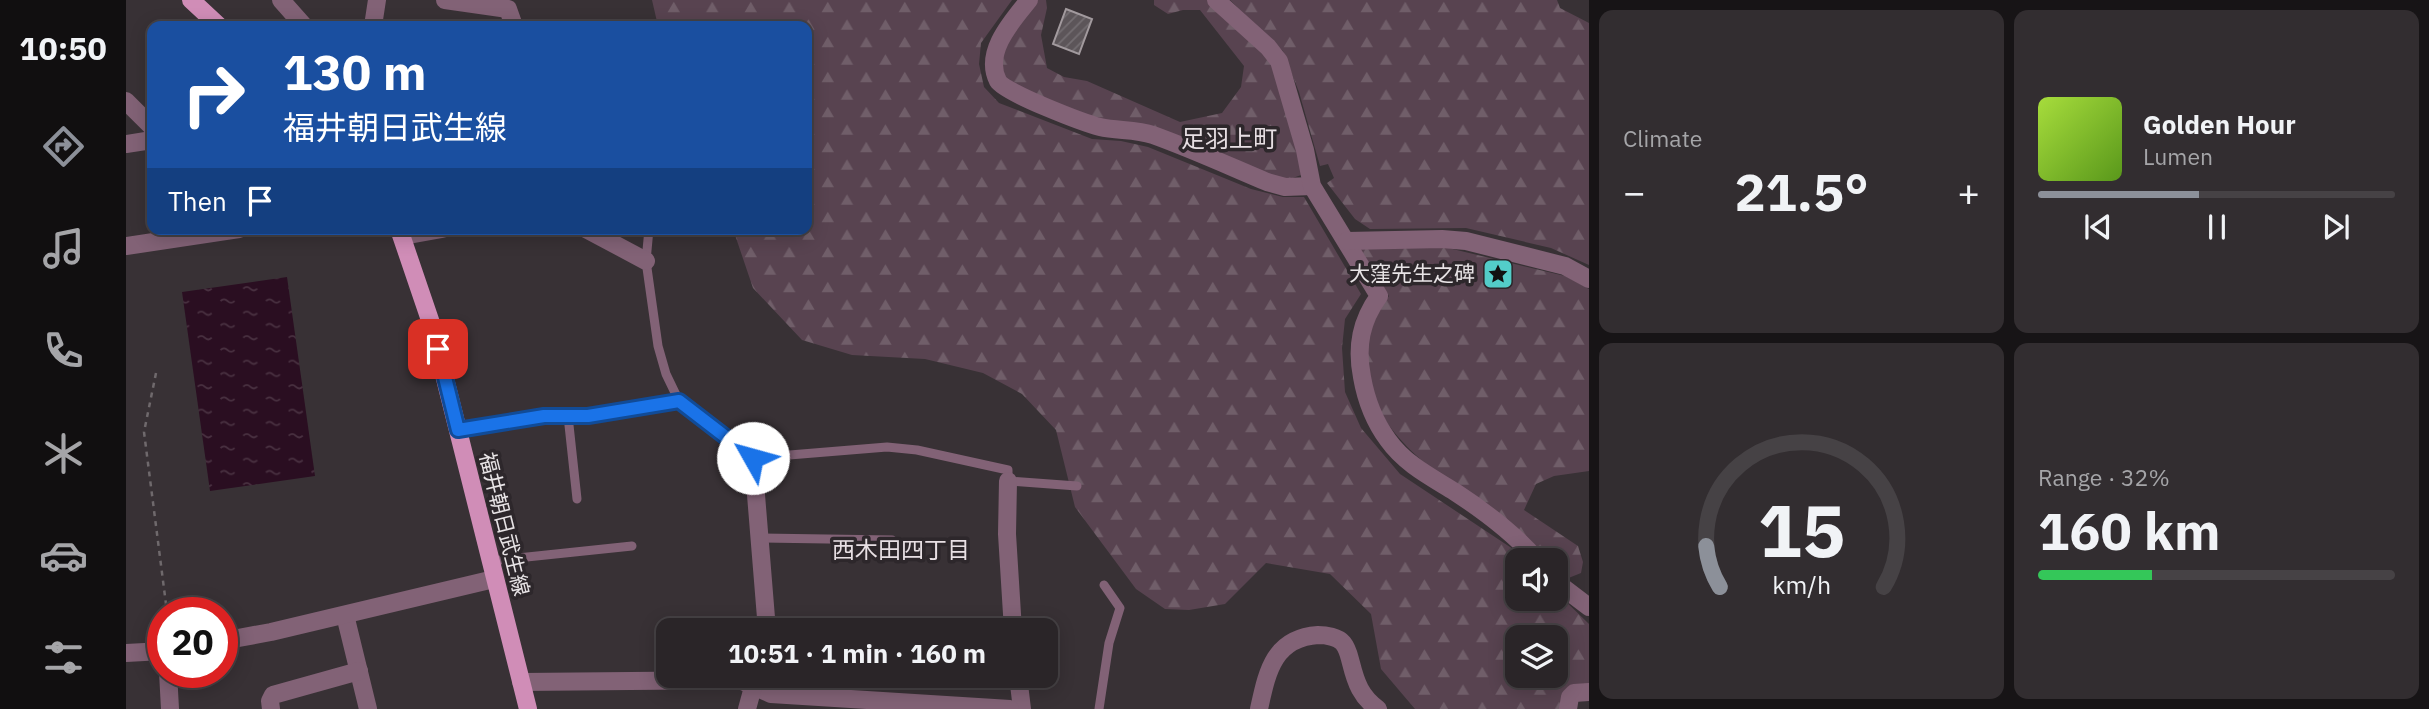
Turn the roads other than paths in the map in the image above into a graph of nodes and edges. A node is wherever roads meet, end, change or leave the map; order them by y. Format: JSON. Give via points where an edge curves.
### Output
{"nodes":[{"id":1,"x":191,"y":0,"type":"edge"},
{"id":2,"x":281,"y":0,"type":"edge"},
{"id":3,"x":377,"y":0,"type":"edge"},
{"id":4,"x":445,"y":0,"type":"edge"},
{"id":5,"x":1029,"y":0,"type":"edge"},
{"id":6,"x":1216,"y":0,"type":"edge"},
{"id":7,"x":509,"y":4,"type":"edge"},
{"id":8,"x":214,"y":21,"type":"edge"},
{"id":9,"x":300,"y":21,"type":"edge"},
{"id":10,"x":374,"y":21,"type":"edge"},
{"id":11,"x":126,"y":101,"type":"edge"},
{"id":12,"x":147,"y":122,"type":"edge"},
{"id":13,"x":147,"y":141,"type":"edge"},
{"id":14,"x":126,"y":144,"type":"edge"},
{"id":15,"x":1312,"y":186,"type":"junction"},
{"id":16,"x":173,"y":235,"type":"edge"},
{"id":17,"x":402,"y":235,"type":"edge"},
{"id":18,"x":597,"y":235,"type":"edge"},
{"id":19,"x":648,"y":235,"type":"edge"},
{"id":20,"x":1347,"y":241,"type":"junction"},
{"id":21,"x":126,"y":246,"type":"edge"},
{"id":22,"x":646,"y":261,"type":"junction"},
{"id":23,"x":1589,"y":279,"type":"edge"},
{"id":24,"x":679,"y":401,"type":"junction"},
{"id":25,"x":568,"y":416,"type":"junction"},
{"id":26,"x":458,"y":430,"type":"junction"},
{"id":27,"x":753,"y":458,"type":"junction"},
{"id":28,"x":1008,"y":481,"type":"junction"},
{"id":29,"x":1077,"y":485,"type":"dead end"},
{"id":30,"x":577,"y":499,"type":"dead end"},
{"id":31,"x":760,"y":538,"type":"junction"},
{"id":32,"x":892,"y":540,"type":"dead end"},
{"id":33,"x":632,"y":546,"type":"dead end"},
{"id":34,"x":1526,"y":548,"type":"edge"},
{"id":35,"x":490,"y":561,"type":"junction"},
{"id":36,"x":494,"y":579,"type":"junction"},
{"id":37,"x":1104,"y":585,"type":"dead end"},
{"id":38,"x":1568,"y":591,"type":"edge"},
{"id":39,"x":1589,"y":607,"type":"edge"},
{"id":40,"x":345,"y":615,"type":"junction"},
{"id":41,"x":766,"y":618,"type":"edge"},
{"id":42,"x":1012,"y":618,"type":"edge"},
{"id":43,"x":238,"y":638,"type":"edge"},
{"id":44,"x":147,"y":652,"type":"edge"},
{"id":45,"x":126,"y":653,"type":"edge"},
{"id":46,"x":359,"y":671,"type":"junction"},
{"id":47,"x":656,"y":681,"type":"edge"},
{"id":48,"x":521,"y":682,"type":"junction"},
{"id":49,"x":169,"y":688,"type":"edge"},
{"id":50,"x":755,"y":688,"type":"edge"},
{"id":51,"x":763,"y":688,"type":"edge"},
{"id":52,"x":1019,"y":688,"type":"edge"},
{"id":53,"x":1589,"y":692,"type":"edge"},
{"id":54,"x":885,"y":705,"type":"edge"},
{"id":55,"x":170,"y":709,"type":"edge"},
{"id":56,"x":271,"y":709,"type":"edge"},
{"id":57,"x":368,"y":709,"type":"edge"},
{"id":58,"x":528,"y":709,"type":"edge"},
{"id":59,"x":747,"y":709,"type":"edge"},
{"id":60,"x":1010,"y":709,"type":"edge"},
{"id":61,"x":1022,"y":709,"type":"edge"},
{"id":62,"x":1099,"y":709,"type":"edge"},
{"id":63,"x":1259,"y":709,"type":"edge"},
{"id":64,"x":1378,"y":709,"type":"edge"},
{"id":65,"x":1568,"y":709,"type":"edge"}],
"edges":[{"from":1,"to":8,"type":"main road"},
{"from":2,"to":9,"type":"street"},
{"from":3,"to":10,"type":"street"},
{"from":4,"to":7,"type":"street"},
{"from":5,"to":15,"type":"street","via":[[998,44],[996,73],[1004,87],[1100,127],[1150,134],[1267,182]]},
{"from":6,"to":15,"type":"street","via":[[1279,61]]},
{"from":11,"to":12,"type":"street"},
{"from":13,"to":14,"type":"street"},
{"from":15,"to":20,"type":"street"},
{"from":16,"to":21,"type":"street"},
{"from":17,"to":26,"type":"main road","name":"福井朝日武生線","via":[[431,323]]},
{"from":18,"to":22,"type":"street"},
{"from":19,"to":22,"type":"lane"},
{"from":20,"to":23,"type":"street","via":[[1466,241],[1565,266]]},
{"from":20,"to":34,"type":"street","via":[[1379,296],[1362,328],[1360,365],[1368,404],[1382,431],[1409,463],[1469,501]]},
{"from":22,"to":24,"type":"lane","via":[[658,346]]},
{"from":24,"to":25,"type":"lane"},
{"from":24,"to":27,"type":"lane"},
{"from":25,"to":26,"type":"lane"},
{"from":25,"to":30,"type":"lane"},
{"from":26,"to":35,"type":"main road","name":"福井朝日武生線"},
{"from":27,"to":28,"type":"lane","via":[[887,447],[1008,470]]},
{"from":27,"to":31,"type":"street"},
{"from":28,"to":29,"type":"lane"},
{"from":28,"to":42,"type":"street"},
{"from":31,"to":32,"type":"lane"},
{"from":31,"to":41,"type":"street"},
{"from":33,"to":35,"type":"lane"},
{"from":35,"to":36,"type":"main road","name":"福井朝日武生線"},
{"from":36,"to":40,"type":"street"},
{"from":36,"to":48,"type":"main road","name":"福井朝日武生線"},
{"from":37,"to":62,"type":"lane","via":[[1120,608],[1109,643]]},
{"from":38,"to":39,"type":"street"},
{"from":40,"to":43,"type":"street"},
{"from":40,"to":46,"type":"street"},
{"from":44,"to":45,"type":"street"},
{"from":46,"to":56,"type":"street","via":[[273,695]]},
{"from":46,"to":57,"type":"street"},
{"from":47,"to":48,"type":"street"},
{"from":48,"to":58,"type":"main road","name":"福井朝日武生線"},
{"from":49,"to":55,"type":"street"},
{"from":50,"to":59,"type":"street"},
{"from":51,"to":54,"type":"street","via":[[771,694]]},
{"from":52,"to":61,"type":"street"},
{"from":53,"to":65,"type":"street","via":[[1574,693]]},
{"from":54,"to":60,"type":"street"},
{"from":63,"to":64,"type":"street","via":[[1266,676],[1280,652],[1296,640],[1325,635],[1341,640],[1356,683]]}]}
